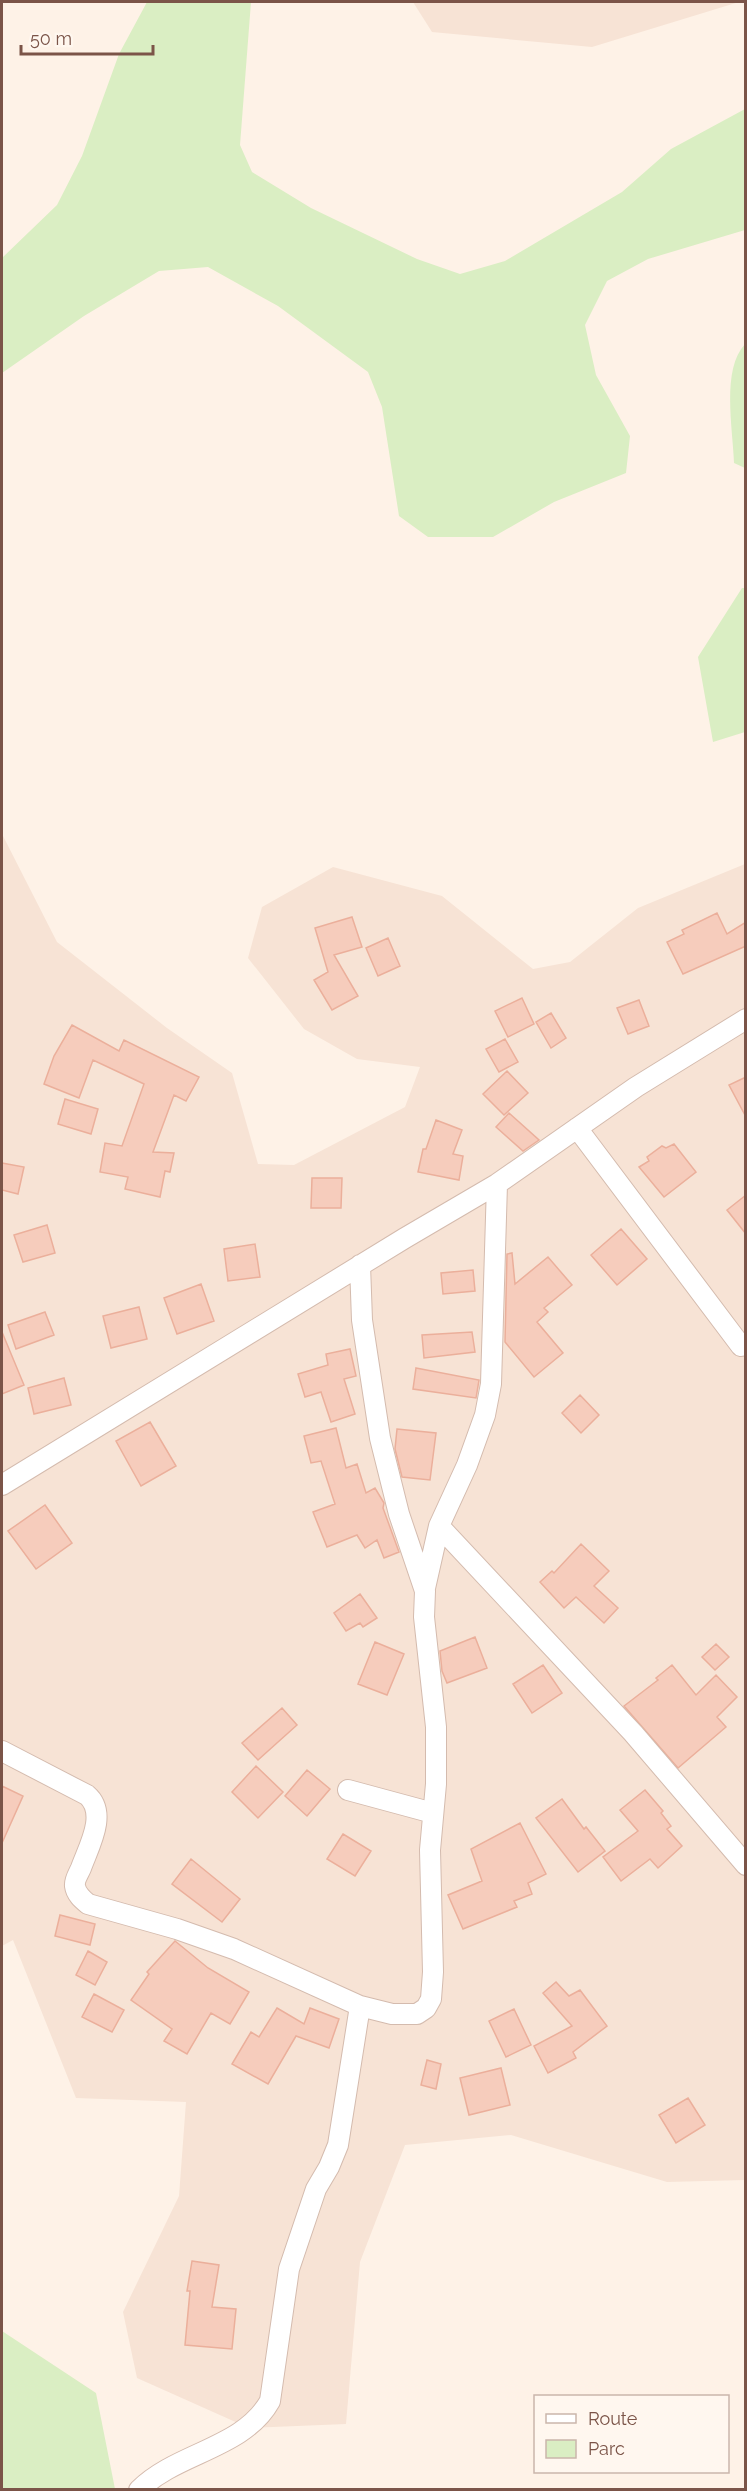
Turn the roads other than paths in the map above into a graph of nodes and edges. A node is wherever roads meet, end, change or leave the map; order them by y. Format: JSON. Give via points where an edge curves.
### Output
{"nodes":[{"id":1,"x":746,"y":1019,"type":"edge"},
{"id":2,"x":577,"y":1128,"type":"junction"},
{"id":3,"x":497,"y":1184,"type":"junction"},
{"id":4,"x":360,"y":1265,"type":"junction"},
{"id":5,"x":741,"y":1347,"type":"dead end"},
{"id":6,"x":2,"y":1485,"type":"edge"},
{"id":7,"x":439,"y":1526,"type":"junction"},
{"id":8,"x":425,"y":1591,"type":"junction"},
{"id":9,"x":2,"y":1751,"type":"edge"},
{"id":10,"x":348,"y":1790,"type":"dead end"},
{"id":11,"x":433,"y":1813,"type":"junction"},
{"id":12,"x":746,"y":1865,"type":"edge"},
{"id":13,"x":360,"y":2006,"type":"junction"},
{"id":14,"x":139,"y":2490,"type":"edge"}],
"edges":[{"from":1,"to":2,"type":"street"},
{"from":2,"to":3,"type":"street"},
{"from":2,"to":5,"type":"street"},
{"from":3,"to":4,"type":"street"},
{"from":3,"to":7,"type":"street","via":[[491,1384],[485,1415],[467,1465]]},
{"from":4,"to":6,"type":"street"},
{"from":4,"to":8,"type":"street","via":[[363,1320],[380,1438],[399,1514]]},
{"from":7,"to":8,"type":"street"},
{"from":7,"to":12,"type":"street","via":[[590,1686]]},
{"from":8,"to":11,"type":"street","via":[[424,1617],[436,1727]]},
{"from":9,"to":13,"type":"street","via":[[94,1802],[98,1811],[94,1834],[74,1884],[78,1895],[88,1904],[234,1948]]},
{"from":10,"to":11,"type":"street"},
{"from":11,"to":13,"type":"street","via":[[431,1999],[417,2014],[392,2014]]},
{"from":13,"to":14,"type":"street","via":[[338,2145],[316,2190],[289,2269],[270,2401],[249,2428],[161,2471]]}]}
